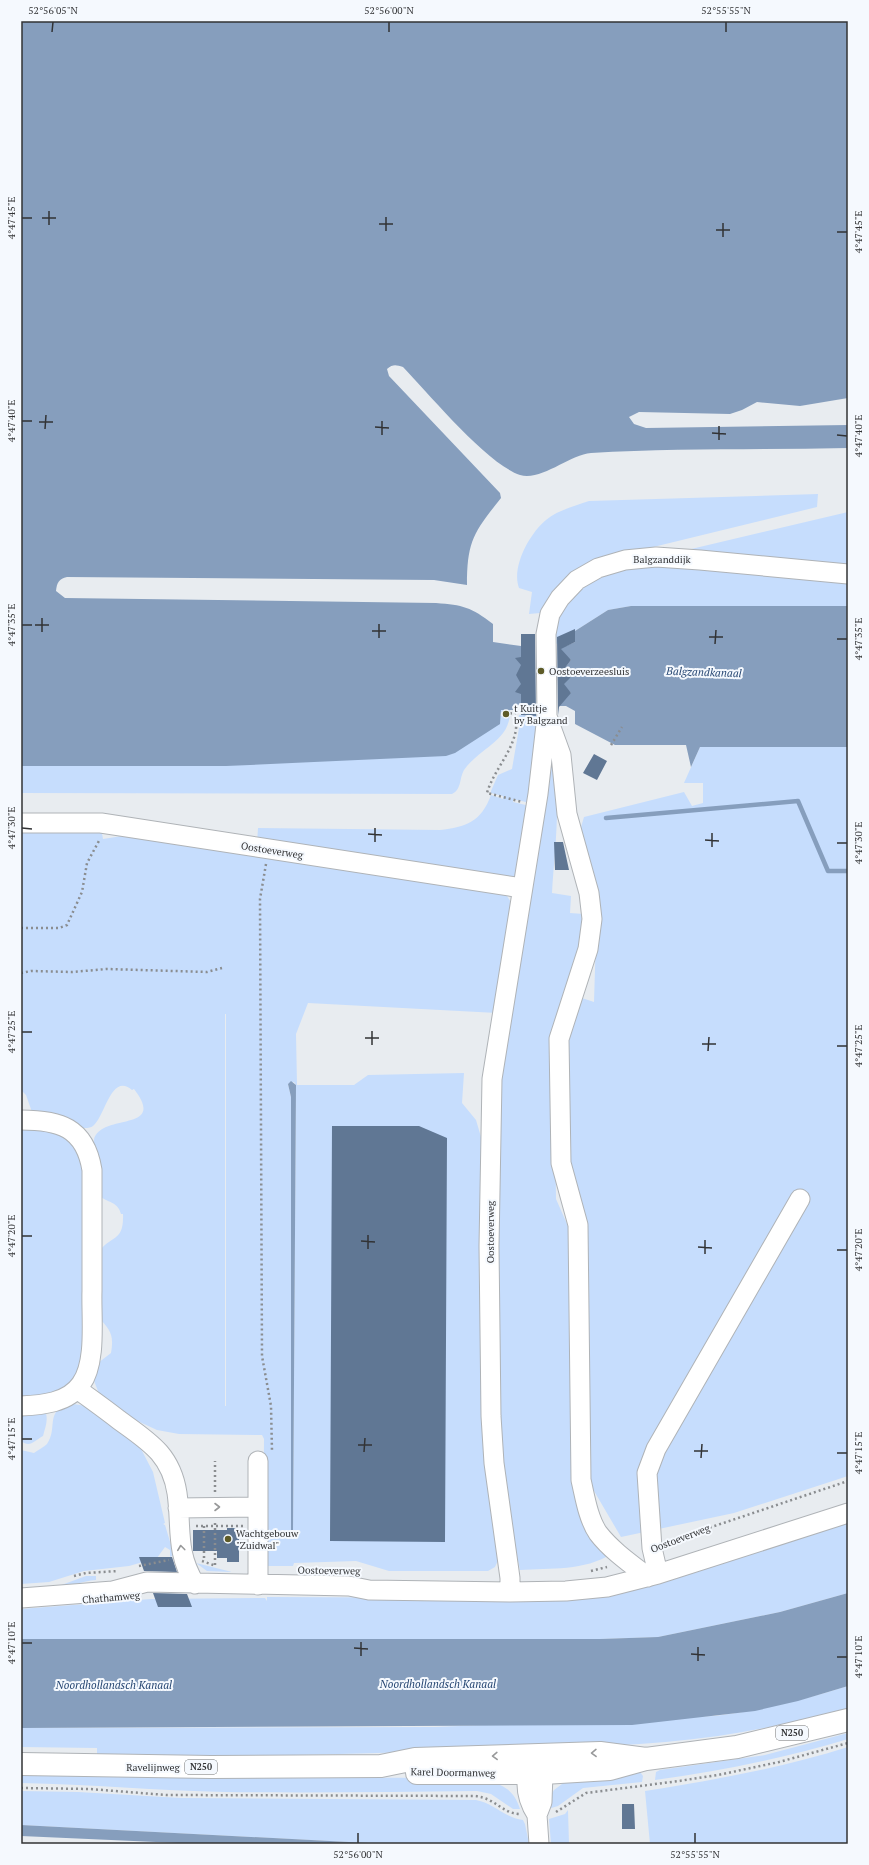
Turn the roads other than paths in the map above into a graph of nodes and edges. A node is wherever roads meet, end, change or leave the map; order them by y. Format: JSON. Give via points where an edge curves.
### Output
{"nodes":[{"id":1,"x":848,"y":574,"type":"edge"},
{"id":2,"x":547,"y":716,"type":"junction"},
{"id":3,"x":21,"y":823,"type":"edge"},
{"id":4,"x":522,"y":888,"type":"junction"},
{"id":5,"x":21,"y":1120,"type":"edge"},
{"id":6,"x":800,"y":1199,"type":"dead end"},
{"id":7,"x":77,"y":1389,"type":"junction"},
{"id":8,"x":21,"y":1406,"type":"edge"},
{"id":9,"x":265,"y":1457,"type":"road end"},
{"id":10,"x":258,"y":1507,"type":"junction"},
{"id":11,"x":848,"y":1513,"type":"edge"},
{"id":12,"x":178,"y":1517,"type":"junction"},
{"id":13,"x":183,"y":1569,"type":"junction"},
{"id":14,"x":653,"y":1576,"type":"junction"},
{"id":15,"x":258,"y":1585,"type":"junction"},
{"id":16,"x":510,"y":1592,"type":"junction"},
{"id":17,"x":21,"y":1598,"type":"edge"},
{"id":18,"x":21,"y":1604,"type":"edge"},
{"id":19,"x":848,"y":1720,"type":"edge"},
{"id":20,"x":21,"y":1764,"type":"edge"},
{"id":21,"x":381,"y":1766,"type":"joint"},
{"id":22,"x":535,"y":1767,"type":"junction"},
{"id":23,"x":539,"y":1844,"type":"edge"}],
"edges":[{"from":1,"to":2,"type":"street","name":"Balgzanddijk","via":[[656,557],[625,560],[598,568],[578,580],[560,598],[550,614],[546,634]]},
{"from":2,"to":4,"type":"street","name":"Oostoeverweg","via":[[538,794]]},
{"from":2,"to":14,"type":"street","via":[[561,755],[567,814],[592,919],[588,949],[559,1039],[561,1163],[578,1225],[581,1480],[587,1508],[598,1533],[625,1559]]},
{"from":3,"to":4,"type":"street","name":"Oostoeverweg","via":[[101,823]]},
{"from":4,"to":16,"type":"street","name":"Oostoeverweg","via":[[492,1079],[489,1230],[491,1416],[494,1463]]},
{"from":5,"to":7,"type":"street","via":[[45,1120],[71,1130],[82,1142],[90,1161],[91,1349],[86,1376]]},
{"from":6,"to":14,"type":"street","via":[[656,1449],[647,1473]]},
{"from":7,"to":8,"type":"street","via":[[57,1401]]},
{"from":7,"to":12,"type":"street","via":[[153,1444],[160,1452],[174,1481]]},
{"from":9,"to":10,"type":"street"},
{"from":12,"to":10,"type":"street","one_way":true,"via":[[204,1508]]},
{"from":10,"to":15,"type":"street"},
{"from":11,"to":14,"type":"street"},
{"from":13,"to":12,"type":"street","one_way":true},
{"from":13,"to":15,"type":"street","name":"Chathamweg"},
{"from":13,"to":17,"type":"street","name":"Chathamweg","via":[[190,1582],[147,1582],[113,1591]]},
{"from":13,"to":18,"type":"street","name":"Chathamweg","via":[[190,1593]]},
{"from":14,"to":16,"type":"street","via":[[608,1587]]},
{"from":15,"to":16,"type":"street","name":"Chathamweg"},
{"from":19,"to":22,"type":"main road","name":"Karel Doormanweg","number":"N250","via":[[737,1747],[646,1759],[600,1753]]},
{"from":20,"to":21,"type":"main road","name":"Ravelijnweg","number":"N250"},
{"from":21,"to":22,"type":"main road","name":"Karel Doormanweg","number":"N250","via":[[415,1759]]},
{"from":22,"to":23,"type":"street","via":[[542,1802],[537,1815]]}]}
